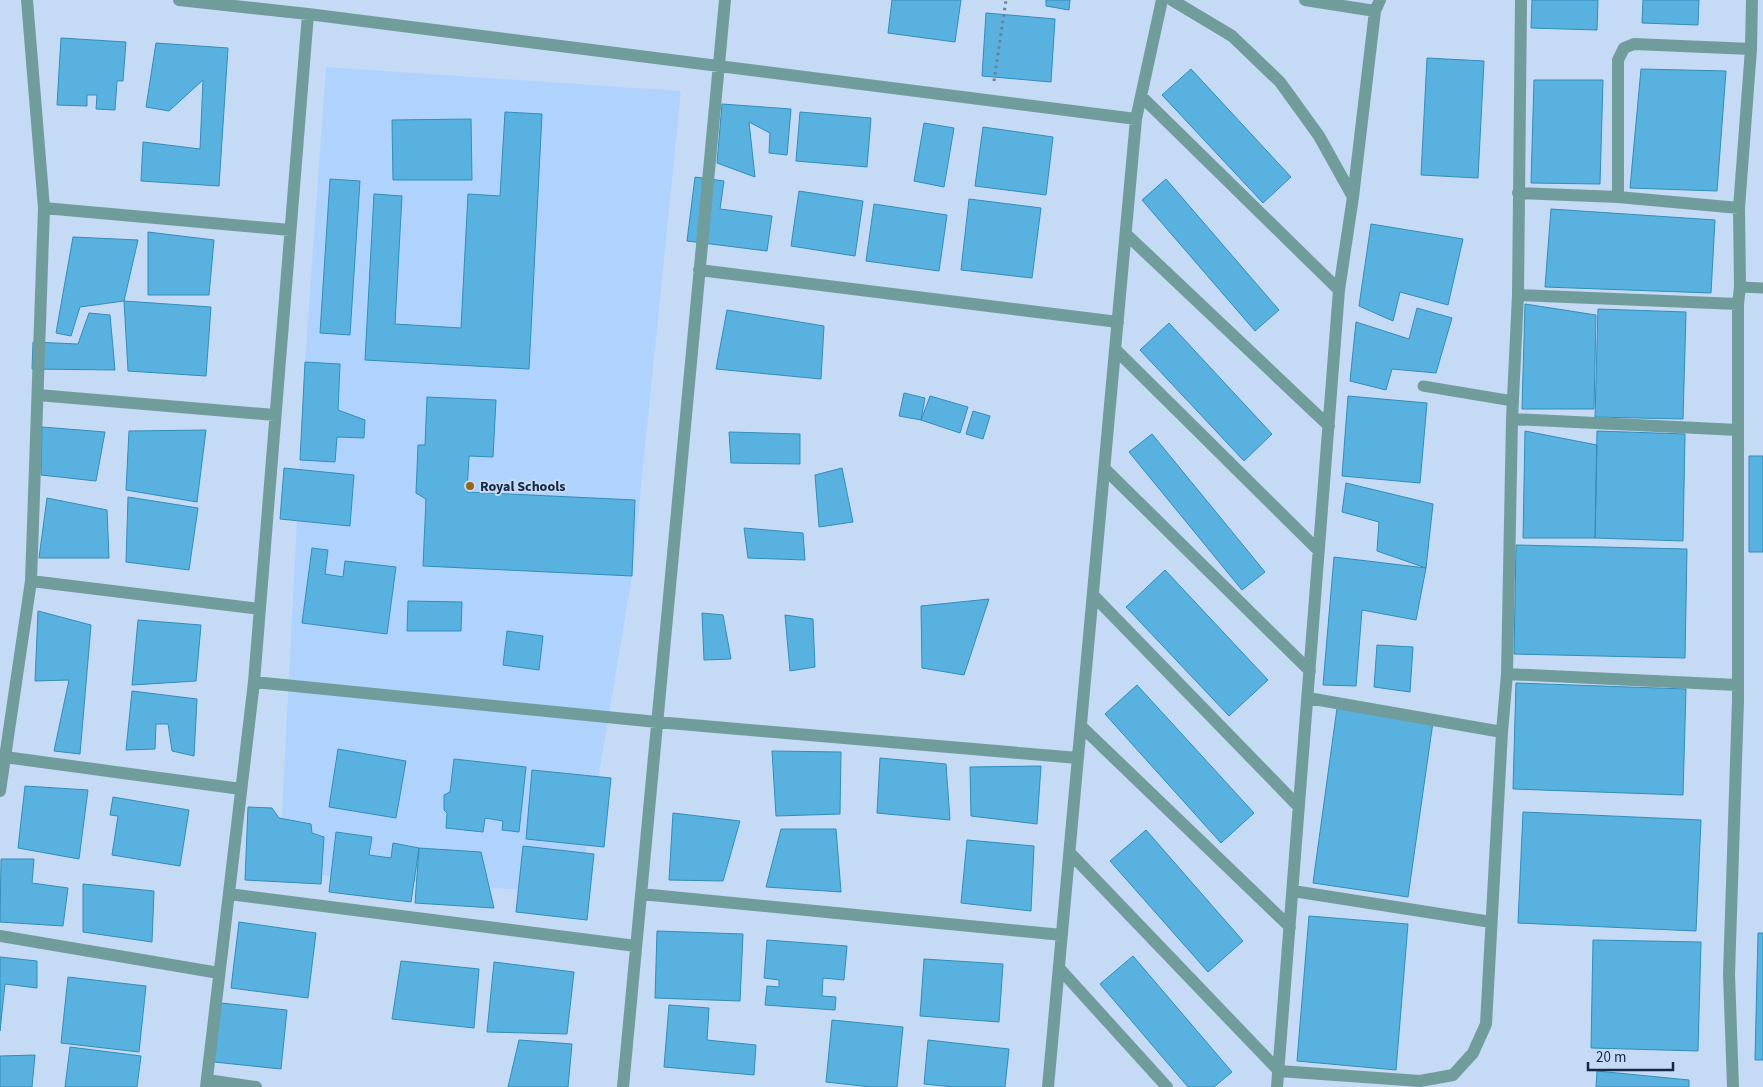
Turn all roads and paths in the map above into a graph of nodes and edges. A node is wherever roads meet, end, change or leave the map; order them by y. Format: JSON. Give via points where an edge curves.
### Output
{"nodes":[{"id":1,"x":27,"y":0,"type":"edge"},
{"id":2,"x":179,"y":0,"type":"edge"},
{"id":3,"x":725,"y":0,"type":"edge"},
{"id":4,"x":1006,"y":0,"type":"edge"},
{"id":5,"x":1162,"y":0,"type":"edge"},
{"id":6,"x":1172,"y":0,"type":"edge"},
{"id":7,"x":1305,"y":0,"type":"edge"},
{"id":8,"x":1521,"y":0,"type":"edge"},
{"id":9,"x":1752,"y":0,"type":"edge"},
{"id":10,"x":1377,"y":6,"type":"edge"},
{"id":11,"x":308,"y":14,"type":"junction"},
{"id":12,"x":1751,"y":49,"type":"junction"},
{"id":13,"x":719,"y":66,"type":"junction"},
{"id":14,"x":1141,"y":96,"type":"junction"},
{"id":15,"x":992,"y":101,"type":"junction"},
{"id":16,"x":1136,"y":120,"type":"junction"},
{"id":17,"x":1518,"y":193,"type":"junction"},
{"id":18,"x":1353,"y":197,"type":"junction"},
{"id":19,"x":1618,"y":197,"type":"junction"},
{"id":20,"x":44,"y":208,"type":"junction"},
{"id":21,"x":1739,"y":208,"type":"junction"},
{"id":22,"x":290,"y":230,"type":"junction"},
{"id":23,"x":1126,"y":234,"type":"junction"},
{"id":24,"x":700,"y":270,"type":"junction"},
{"id":25,"x":1740,"y":287,"type":"junction"},
{"id":26,"x":1763,"y":288,"type":"edge"},
{"id":27,"x":1339,"y":290,"type":"junction"},
{"id":28,"x":1518,"y":295,"type":"junction"},
{"id":29,"x":1738,"y":304,"type":"junction"},
{"id":30,"x":1118,"y":322,"type":"junction"},
{"id":31,"x":1115,"y":349,"type":"junction"},
{"id":32,"x":1423,"y":386,"type":"dead end"},
{"id":33,"x":38,"y":395,"type":"junction"},
{"id":34,"x":1513,"y":401,"type":"junction"},
{"id":35,"x":275,"y":415,"type":"junction"},
{"id":36,"x":1512,"y":419,"type":"junction"},
{"id":37,"x":1329,"y":426,"type":"junction"},
{"id":38,"x":1738,"y":430,"type":"junction"},
{"id":39,"x":1104,"y":469,"type":"junction"},
{"id":40,"x":1319,"y":551,"type":"junction"},
{"id":41,"x":31,"y":581,"type":"junction"},
{"id":42,"x":1093,"y":595,"type":"junction"},
{"id":43,"x":260,"y":608,"type":"junction"},
{"id":44,"x":1310,"y":671,"type":"junction"},
{"id":45,"x":1507,"y":674,"type":"junction"},
{"id":46,"x":254,"y":682,"type":"junction"},
{"id":47,"x":1737,"y":685,"type":"junction"},
{"id":48,"x":1308,"y":698,"type":"junction"},
{"id":49,"x":657,"y":722,"type":"junction"},
{"id":50,"x":1081,"y":726,"type":"junction"},
{"id":51,"x":1502,"y":732,"type":"junction"},
{"id":52,"x":5,"y":757,"type":"junction"},
{"id":53,"x":1078,"y":758,"type":"junction"},
{"id":54,"x":241,"y":789,"type":"junction"},
{"id":55,"x":0,"y":791,"type":"edge"},
{"id":56,"x":1299,"y":807,"type":"junction"},
{"id":57,"x":1070,"y":853,"type":"junction"},
{"id":58,"x":1292,"y":890,"type":"junction"},
{"id":59,"x":228,"y":894,"type":"junction"},
{"id":60,"x":641,"y":894,"type":"junction"},
{"id":61,"x":1491,"y":922,"type":"junction"},
{"id":62,"x":1290,"y":926,"type":"junction"},
{"id":63,"x":1062,"y":934,"type":"junction"},
{"id":64,"x":0,"y":936,"type":"edge"},
{"id":65,"x":636,"y":946,"type":"junction"},
{"id":66,"x":1059,"y":968,"type":"junction"},
{"id":67,"x":219,"y":973,"type":"junction"},
{"id":68,"x":1279,"y":1071,"type":"junction"},
{"id":69,"x":206,"y":1084,"type":"edge"},
{"id":70,"x":256,"y":1087,"type":"edge"},
{"id":71,"x":623,"y":1087,"type":"edge"},
{"id":72,"x":1048,"y":1087,"type":"edge"},
{"id":73,"x":1167,"y":1087,"type":"edge"},
{"id":74,"x":1277,"y":1087,"type":"edge"},
{"id":75,"x":1733,"y":1087,"type":"edge"}],
"edges":[{"from":1,"to":20,"type":"street"},
{"from":2,"to":11,"type":"street"},
{"from":3,"to":13,"type":"street"},
{"from":4,"to":15,"type":"path"},
{"from":5,"to":14,"type":"street"},
{"from":6,"to":18,"type":"street","via":[[1232,36],[1280,82],[1319,136]]},
{"from":7,"to":10,"type":"street"},
{"from":8,"to":17,"type":"street"},
{"from":9,"to":12,"type":"street"},
{"from":10,"to":18,"type":"street"},
{"from":11,"to":13,"type":"street"},
{"from":11,"to":22,"type":"street"},
{"from":12,"to":19,"type":"street","via":[[1634,44],[1624,48],[1618,60]]},
{"from":12,"to":21,"type":"street"},
{"from":13,"to":15,"type":"street"},
{"from":13,"to":24,"type":"street"},
{"from":14,"to":16,"type":"street"},
{"from":14,"to":27,"type":"street"},
{"from":15,"to":16,"type":"street"},
{"from":16,"to":23,"type":"street"},
{"from":17,"to":19,"type":"street"},
{"from":17,"to":28,"type":"street"},
{"from":18,"to":27,"type":"street"},
{"from":19,"to":21,"type":"street"},
{"from":20,"to":22,"type":"street"},
{"from":20,"to":33,"type":"street"},
{"from":21,"to":25,"type":"street"},
{"from":22,"to":35,"type":"street"},
{"from":23,"to":30,"type":"street"},
{"from":23,"to":37,"type":"street"},
{"from":24,"to":30,"type":"street"},
{"from":24,"to":49,"type":"street"},
{"from":25,"to":26,"type":"lane"},
{"from":25,"to":29,"type":"street"},
{"from":27,"to":37,"type":"street"},
{"from":28,"to":29,"type":"street"},
{"from":28,"to":34,"type":"street"},
{"from":29,"to":38,"type":"street"},
{"from":30,"to":31,"type":"street"},
{"from":31,"to":39,"type":"street"},
{"from":31,"to":40,"type":"street"},
{"from":32,"to":34,"type":"lane"},
{"from":33,"to":35,"type":"street"},
{"from":33,"to":41,"type":"street"},
{"from":34,"to":36,"type":"street"},
{"from":35,"to":43,"type":"street"},
{"from":36,"to":38,"type":"street"},
{"from":36,"to":45,"type":"street"},
{"from":37,"to":40,"type":"street"},
{"from":38,"to":47,"type":"street"},
{"from":39,"to":42,"type":"street"},
{"from":39,"to":44,"type":"street"},
{"from":40,"to":44,"type":"street"},
{"from":41,"to":43,"type":"street"},
{"from":41,"to":52,"type":"street"},
{"from":42,"to":50,"type":"street"},
{"from":42,"to":56,"type":"street"},
{"from":43,"to":46,"type":"street"},
{"from":44,"to":48,"type":"street"},
{"from":45,"to":47,"type":"street"},
{"from":45,"to":51,"type":"street"},
{"from":46,"to":49,"type":"street"},
{"from":46,"to":54,"type":"street"},
{"from":47,"to":75,"type":"street","via":[[1729,974]]},
{"from":48,"to":51,"type":"street"},
{"from":48,"to":56,"type":"street"},
{"from":49,"to":53,"type":"street"},
{"from":49,"to":60,"type":"street"},
{"from":50,"to":53,"type":"street"},
{"from":50,"to":62,"type":"street"},
{"from":51,"to":61,"type":"street"},
{"from":52,"to":54,"type":"street"},
{"from":52,"to":55,"type":"street"},
{"from":53,"to":57,"type":"street"},
{"from":54,"to":59,"type":"street"},
{"from":56,"to":58,"type":"street"},
{"from":57,"to":63,"type":"street"},
{"from":57,"to":68,"type":"street"},
{"from":58,"to":61,"type":"street"},
{"from":58,"to":62,"type":"street"},
{"from":59,"to":65,"type":"street"},
{"from":59,"to":67,"type":"street"},
{"from":60,"to":63,"type":"street"},
{"from":60,"to":65,"type":"street"},
{"from":61,"to":68,"type":"street","via":[[1486,1024],[1474,1053],[1453,1075],[1420,1081]]},
{"from":62,"to":68,"type":"street"},
{"from":63,"to":66,"type":"street"},
{"from":64,"to":67,"type":"street"},
{"from":65,"to":71,"type":"street"},
{"from":66,"to":72,"type":"street"},
{"from":66,"to":73,"type":"street"},
{"from":67,"to":69,"type":"street"},
{"from":68,"to":74,"type":"street"},
{"from":69,"to":70,"type":"street"}]}
